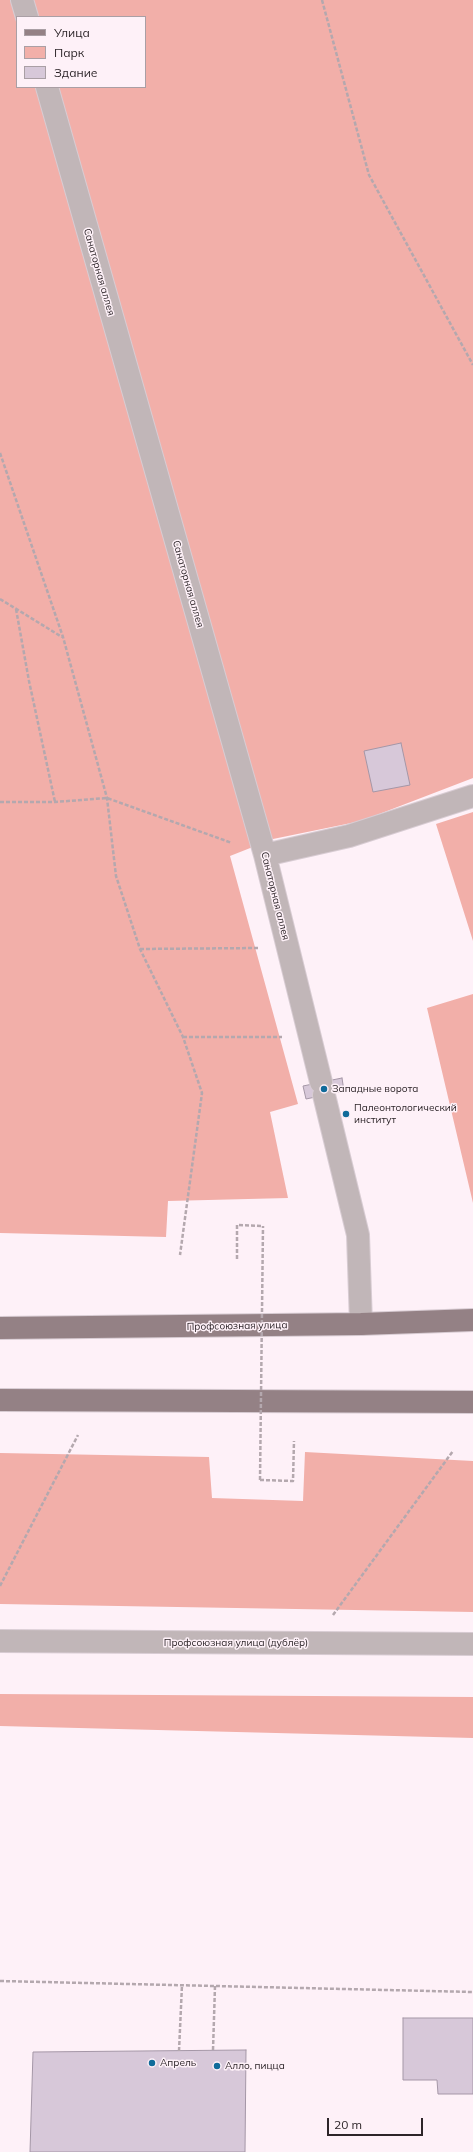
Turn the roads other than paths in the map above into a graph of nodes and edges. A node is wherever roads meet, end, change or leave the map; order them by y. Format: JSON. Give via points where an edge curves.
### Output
{"nodes":[{"id":1,"x":22,"y":0,"type":"edge"},
{"id":2,"x":27,"y":16,"type":"edge"},
{"id":3,"x":47,"y":88,"type":"edge"},
{"id":4,"x":473,"y":796,"type":"edge"},
{"id":5,"x":265,"y":855,"type":"junction"},
{"id":6,"x":473,"y":1320,"type":"edge"},
{"id":7,"x":361,"y":1324,"type":"junction"},
{"id":8,"x":0,"y":1328,"type":"edge"},
{"id":9,"x":0,"y":1400,"type":"edge"},
{"id":10,"x":473,"y":1402,"type":"edge"},
{"id":11,"x":0,"y":1641,"type":"edge"},
{"id":12,"x":473,"y":1644,"type":"edge"}],
"edges":[{"from":1,"to":2,"type":"street"},
{"from":3,"to":5,"type":"street","name":"Санаторная аллея"},
{"from":4,"to":5,"type":"street","via":[[349,836]]},
{"from":5,"to":7,"type":"street","name":"Санаторная аллея","via":[[358,1235]]},
{"from":6,"to":7,"type":"main road","name":"Профсоюзная улица"},
{"from":7,"to":8,"type":"main road","name":"Профсоюзная улица"},
{"from":9,"to":10,"type":"main road"},
{"from":11,"to":12,"type":"street","name":"Профсоюзная улица (дублёр)"}]}
